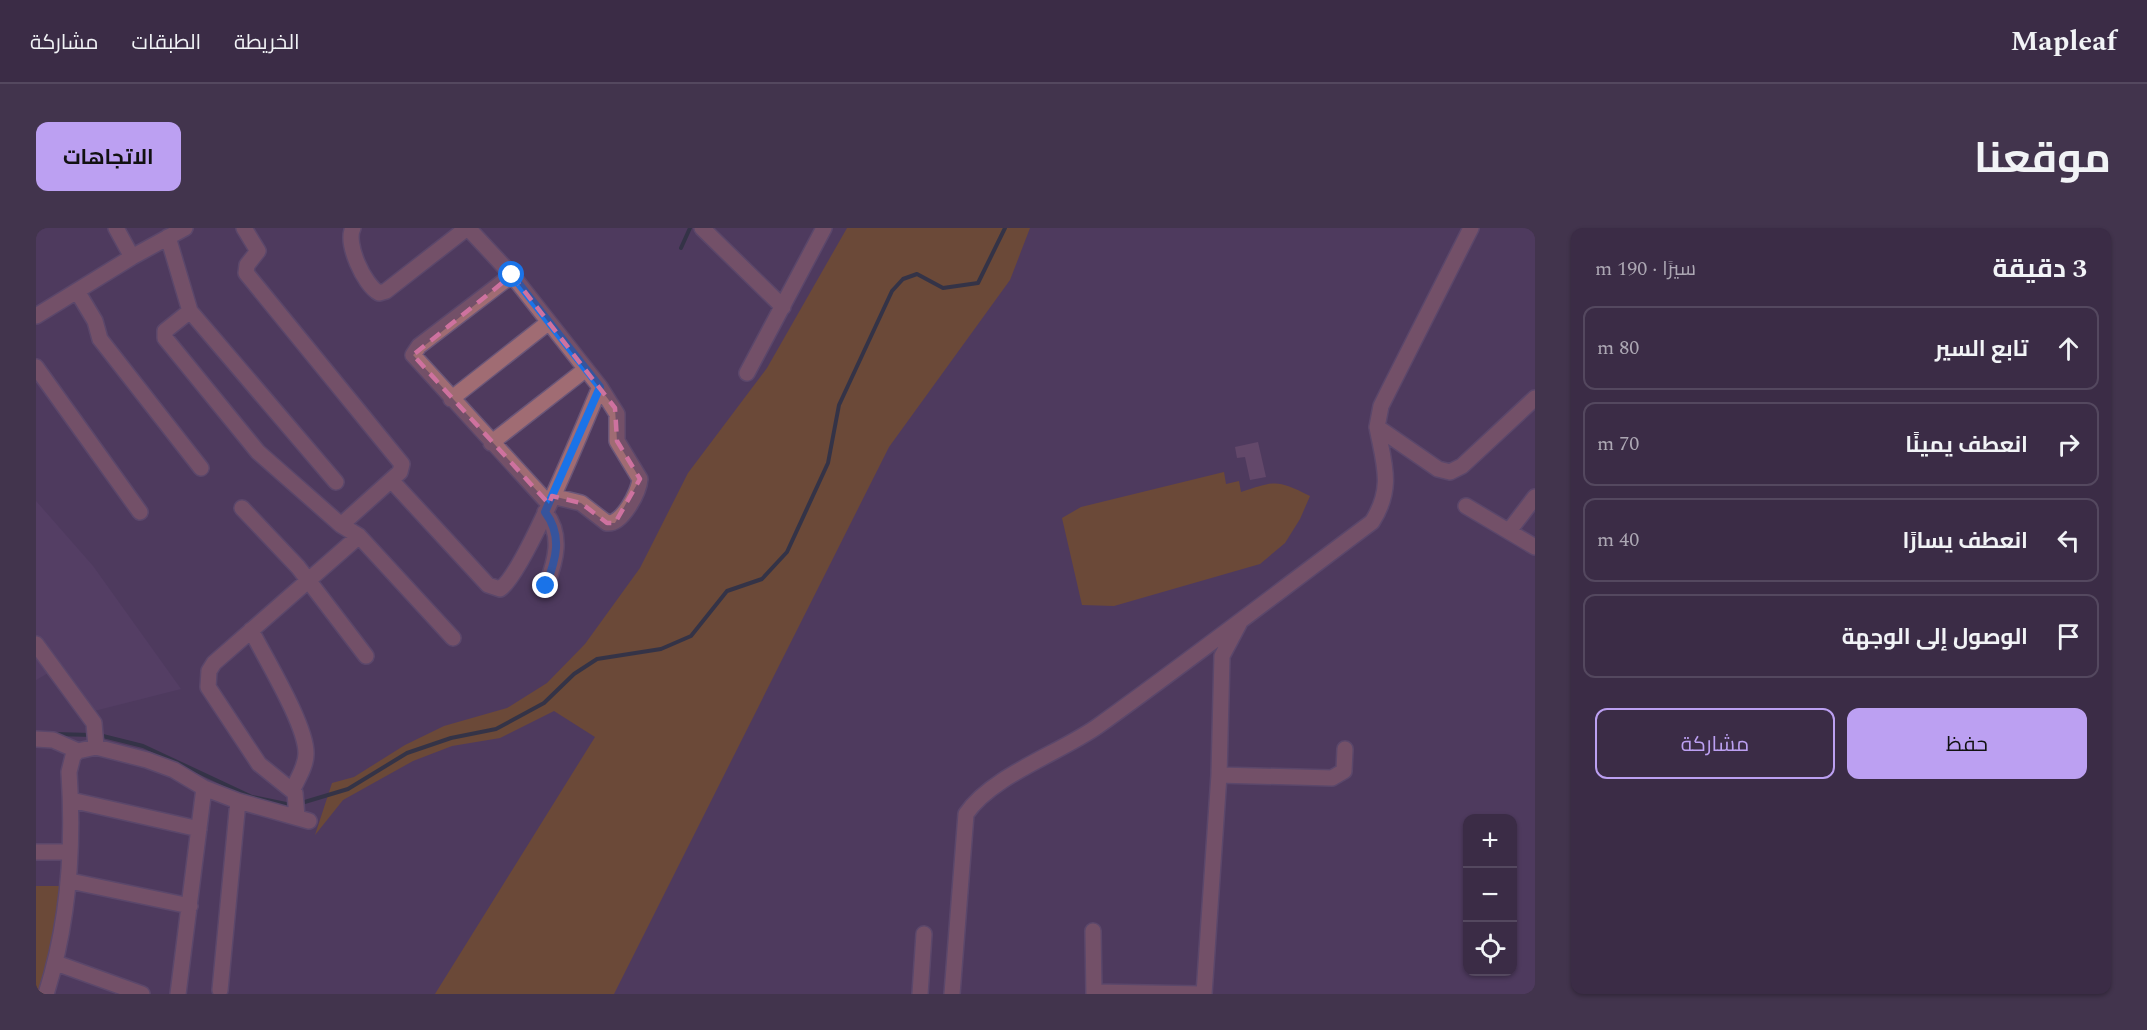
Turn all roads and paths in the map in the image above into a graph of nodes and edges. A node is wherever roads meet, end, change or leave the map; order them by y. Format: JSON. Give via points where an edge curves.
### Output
{"nodes":[{"id":1,"x":116,"y":228,"type":"edge"},
{"id":2,"x":186,"y":228,"type":"edge"},
{"id":3,"x":244,"y":228,"type":"edge"},
{"id":4,"x":353,"y":228,"type":"edge"},
{"id":5,"x":467,"y":228,"type":"edge"},
{"id":6,"x":702,"y":228,"type":"edge"},
{"id":7,"x":824,"y":228,"type":"edge"},
{"id":8,"x":1471,"y":228,"type":"edge"},
{"id":9,"x":168,"y":237,"type":"junction"},
{"id":10,"x":132,"y":256,"type":"junction"},
{"id":11,"x":512,"y":275,"type":"junction"},
{"id":12,"x":77,"y":291,"type":"junction"},
{"id":13,"x":783,"y":307,"type":"junction"},
{"id":14,"x":190,"y":311,"type":"junction"},
{"id":15,"x":36,"y":316,"type":"edge"},
{"id":16,"x":549,"y":322,"type":"junction"},
{"id":17,"x":36,"y":368,"type":"edge"},
{"id":18,"x":586,"y":369,"type":"junction"},
{"id":19,"x":747,"y":373,"type":"dead end"},
{"id":20,"x":600,"y":387,"type":"junction"},
{"id":21,"x":1535,"y":398,"type":"edge"},
{"id":22,"x":451,"y":399,"type":"junction"},
{"id":23,"x":1377,"y":427,"type":"junction"},
{"id":24,"x":491,"y":443,"type":"junction"},
{"id":25,"x":201,"y":468,"type":"dead end"},
{"id":26,"x":391,"y":480,"type":"junction"},
{"id":27,"x":336,"y":482,"type":"dead end"},
{"id":28,"x":1535,"y":497,"type":"edge"},
{"id":29,"x":550,"y":502,"type":"junction"},
{"id":30,"x":1466,"y":506,"type":"dead end"},
{"id":31,"x":242,"y":508,"type":"dead end"},
{"id":32,"x":140,"y":512,"type":"dead end"},
{"id":33,"x":341,"y":525,"type":"junction"},
{"id":34,"x":1509,"y":531,"type":"junction"},
{"id":35,"x":358,"y":536,"type":"junction"},
{"id":36,"x":1535,"y":547,"type":"edge"},
{"id":37,"x":308,"y":580,"type":"junction"},
{"id":38,"x":546,"y":586,"type":"dead end"},
{"id":39,"x":1241,"y":620,"type":"junction"},
{"id":40,"x":251,"y":630,"type":"junction"},
{"id":41,"x":453,"y":638,"type":"dead end"},
{"id":42,"x":36,"y":644,"type":"edge"},
{"id":43,"x":366,"y":656,"type":"dead end"},
{"id":44,"x":36,"y":739,"type":"edge"},
{"id":45,"x":96,"y":747,"type":"junction"},
{"id":46,"x":1345,"y":749,"type":"dead end"},
{"id":47,"x":78,"y":751,"type":"junction"},
{"id":48,"x":1219,"y":775,"type":"junction"},
{"id":49,"x":204,"y":788,"type":"junction"},
{"id":50,"x":294,"y":791,"type":"junction"},
{"id":51,"x":71,"y":800,"type":"junction"},
{"id":52,"x":238,"y":801,"type":"junction"},
{"id":53,"x":199,"y":829,"type":"junction"},
{"id":54,"x":36,"y":852,"type":"edge"},
{"id":55,"x":70,"y":852,"type":"junction"},
{"id":56,"x":70,"y":882,"type":"junction"},
{"id":57,"x":190,"y":906,"type":"junction"},
{"id":58,"x":1093,"y":931,"type":"dead end"},
{"id":59,"x":924,"y":934,"type":"dead end"},
{"id":60,"x":56,"y":963,"type":"junction"},
{"id":61,"x":220,"y":990,"type":"dead end"},
{"id":62,"x":1094,"y":993,"type":"edge"},
{"id":63,"x":1140,"y":993,"type":"edge"},
{"id":64,"x":46,"y":994,"type":"edge"},
{"id":65,"x":142,"y":994,"type":"edge"},
{"id":66,"x":178,"y":994,"type":"edge"},
{"id":67,"x":920,"y":994,"type":"edge"},
{"id":68,"x":952,"y":994,"type":"edge"},
{"id":69,"x":1203,"y":994,"type":"edge"}],
"edges":[{"from":1,"to":10,"type":"street"},
{"from":2,"to":9,"type":"street"},
{"from":3,"to":26,"type":"street","via":[[258,251],[246,273],[399,459],[402,468]]},
{"from":4,"to":5,"type":"street","via":[[350,244],[368,285],[379,292],[386,291]]},
{"from":5,"to":11,"type":"street"},
{"from":6,"to":13,"type":"street"},
{"from":7,"to":13,"type":"street"},
{"from":8,"to":23,"type":"street","via":[[1381,406]]},
{"from":9,"to":10,"type":"street"},
{"from":9,"to":14,"type":"street"},
{"from":10,"to":12,"type":"street"},
{"from":11,"to":16,"type":"street"},
{"from":11,"to":22,"type":"street","via":[[414,352],[416,360]]},
{"from":12,"to":15,"type":"street"},
{"from":12,"to":25,"type":"street","via":[[100,339]]},
{"from":13,"to":19,"type":"street"},
{"from":14,"to":27,"type":"street"},
{"from":14,"to":33,"type":"street","via":[[165,331],[165,338],[258,452]]},
{"from":16,"to":18,"type":"street"},
{"from":16,"to":22,"type":"street"},
{"from":17,"to":32,"type":"street"},
{"from":18,"to":20,"type":"street"},
{"from":18,"to":24,"type":"street"},
{"from":20,"to":29,"type":"street"},
{"from":20,"to":29,"type":"street","via":[[617,414],[616,441],[638,472],[640,484],[615,523],[607,523],[574,501]]},
{"from":21,"to":23,"type":"street","via":[[1462,466],[1450,472],[1438,469]]},
{"from":22,"to":24,"type":"street"},
{"from":23,"to":39,"type":"street","via":[[1387,482],[1383,504],[1372,522]]},
{"from":24,"to":29,"type":"street"},
{"from":26,"to":29,"type":"street","via":[[494,589],[500,590],[510,581]]},
{"from":26,"to":33,"type":"street"},
{"from":28,"to":34,"type":"street"},
{"from":29,"to":38,"type":"street","via":[[558,537]]},
{"from":30,"to":34,"type":"street"},
{"from":31,"to":37,"type":"street"},
{"from":33,"to":35,"type":"street"},
{"from":34,"to":36,"type":"street"},
{"from":35,"to":37,"type":"street"},
{"from":35,"to":41,"type":"street"},
{"from":37,"to":40,"type":"street"},
{"from":37,"to":43,"type":"street"},
{"from":39,"to":48,"type":"street","via":[[1222,656]]},
{"from":39,"to":68,"type":"street","via":[[1095,728],[1009,777],[973,804],[966,814]]},
{"from":40,"to":50,"type":"street","via":[[305,744],[304,764]]},
{"from":40,"to":50,"type":"street","via":[[214,663],[208,687],[259,764]]},
{"from":42,"to":45,"type":"street","via":[[94,723]]},
{"from":44,"to":47,"type":"street","via":[[53,740]]},
{"from":45,"to":47,"type":"street"},
{"from":45,"to":49,"type":"street","via":[[174,770]]},
{"from":46,"to":48,"type":"street","via":[[1344,771],[1332,778]]},
{"from":47,"to":51,"type":"street","via":[[69,772]]},
{"from":48,"to":69,"type":"street"},
{"from":49,"to":52,"type":"street"},
{"from":49,"to":53,"type":"street"},
{"from":50,"to":52,"type":"street","via":[[301,816]]},
{"from":51,"to":53,"type":"street"},
{"from":51,"to":55,"type":"street"},
{"from":52,"to":61,"type":"street"},
{"from":53,"to":57,"type":"street"},
{"from":54,"to":55,"type":"street"},
{"from":55,"to":56,"type":"street"},
{"from":56,"to":57,"type":"street"},
{"from":56,"to":60,"type":"street"},
{"from":57,"to":66,"type":"street"},
{"from":58,"to":62,"type":"street"},
{"from":59,"to":67,"type":"street"},
{"from":60,"to":64,"type":"street"},
{"from":60,"to":65,"type":"street"},
{"from":62,"to":63,"type":"street"},
{"from":63,"to":69,"type":"street"}]}
